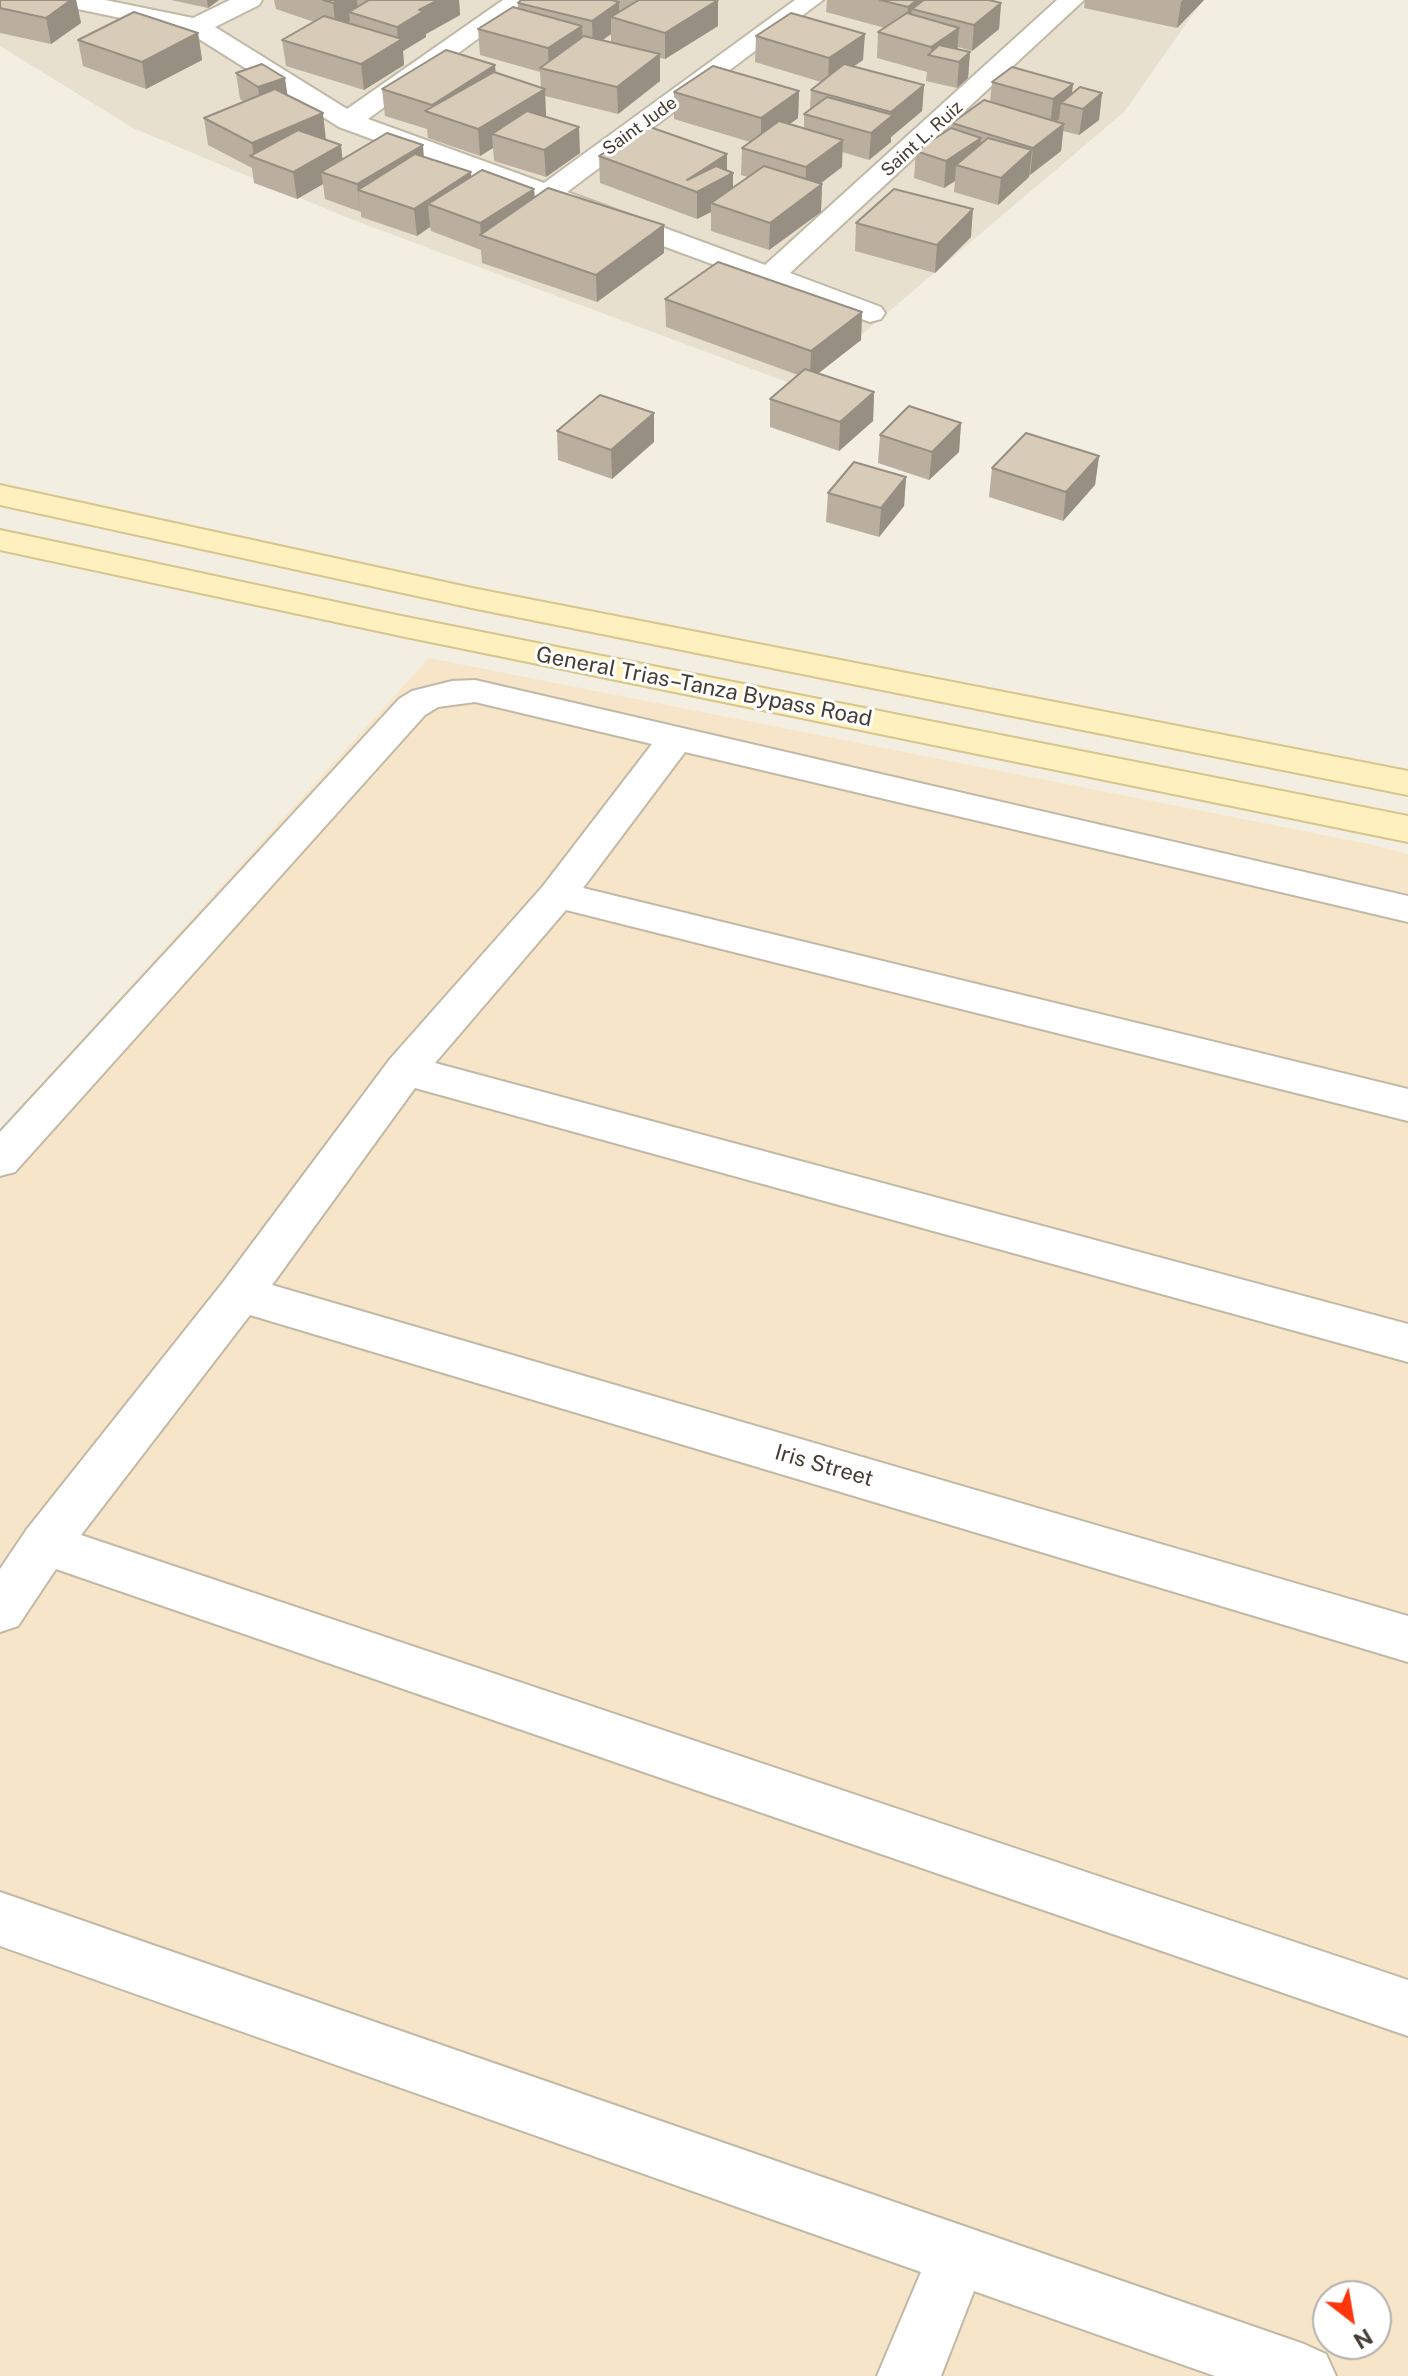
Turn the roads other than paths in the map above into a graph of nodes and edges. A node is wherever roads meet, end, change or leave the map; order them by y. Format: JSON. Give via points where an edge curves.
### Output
{"nodes":[{"id":1,"x":68,"y":0,"type":"edge"},
{"id":2,"x":250,"y":0,"type":"edge"},
{"id":3,"x":519,"y":0,"type":"edge"},
{"id":4,"x":811,"y":0,"type":"edge"},
{"id":5,"x":1072,"y":0,"type":"edge"},
{"id":6,"x":196,"y":26,"type":"junction"},
{"id":7,"x":348,"y":121,"type":"junction"},
{"id":8,"x":547,"y":194,"type":"junction"},
{"id":9,"x":770,"y":276,"type":"junction"},
{"id":10,"x":870,"y":313,"type":"dead end"},
{"id":11,"x":0,"y":495,"type":"edge"},
{"id":12,"x":0,"y":540,"type":"edge"},
{"id":13,"x":675,"y":739,"type":"junction"},
{"id":14,"x":1408,"y":783,"type":"edge"},
{"id":15,"x":1408,"y":829,"type":"edge"},
{"id":16,"x":557,"y":895,"type":"junction"},
{"id":17,"x":1408,"y":909,"type":"edge"},
{"id":18,"x":405,"y":1070,"type":"junction"},
{"id":19,"x":1408,"y":1105,"type":"edge"},
{"id":20,"x":0,"y":1160,"type":"edge"},
{"id":21,"x":240,"y":1294,"type":"junction"},
{"id":22,"x":1408,"y":1343,"type":"edge"},
{"id":23,"x":45,"y":1544,"type":"junction"},
{"id":24,"x":0,"y":1610,"type":"edge"},
{"id":25,"x":1408,"y":1639,"type":"edge"},
{"id":26,"x":0,"y":1919,"type":"edge"},
{"id":27,"x":1408,"y":2008,"type":"edge"},
{"id":28,"x":958,"y":2255,"type":"junction"},
{"id":29,"x":909,"y":2376,"type":"edge"},
{"id":30,"x":1304,"y":2376,"type":"edge"}],
"edges":[{"from":1,"to":6,"type":"street"},
{"from":2,"to":6,"type":"street"},
{"from":3,"to":7,"type":"street"},
{"from":4,"to":8,"type":"street","name":"Saint Jude"},
{"from":5,"to":9,"type":"street","name":"Saint L. Ruiz"},
{"from":6,"to":7,"type":"street"},
{"from":7,"to":8,"type":"street"},
{"from":8,"to":9,"type":"street"},
{"from":9,"to":10,"type":"street"},
{"from":11,"to":14,"type":"main road","name":"General Trias–Tanza Bypass Road","via":[[488,601]]},
{"from":12,"to":15,"type":"main road","name":"General Trias–Tanza Bypass Road"},
{"from":13,"to":16,"type":"street"},
{"from":13,"to":17,"type":"street"},
{"from":13,"to":20,"type":"street","via":[[475,691],[452,692],[412,707]]},
{"from":16,"to":18,"type":"street"},
{"from":16,"to":19,"type":"street"},
{"from":18,"to":21,"type":"street"},
{"from":18,"to":22,"type":"street"},
{"from":21,"to":23,"type":"street"},
{"from":21,"to":25,"type":"street","name":"Iris Street"},
{"from":23,"to":24,"type":"street"},
{"from":23,"to":27,"type":"street"},
{"from":26,"to":28,"type":"street"},
{"from":28,"to":29,"type":"street"},
{"from":28,"to":30,"type":"street"}]}
